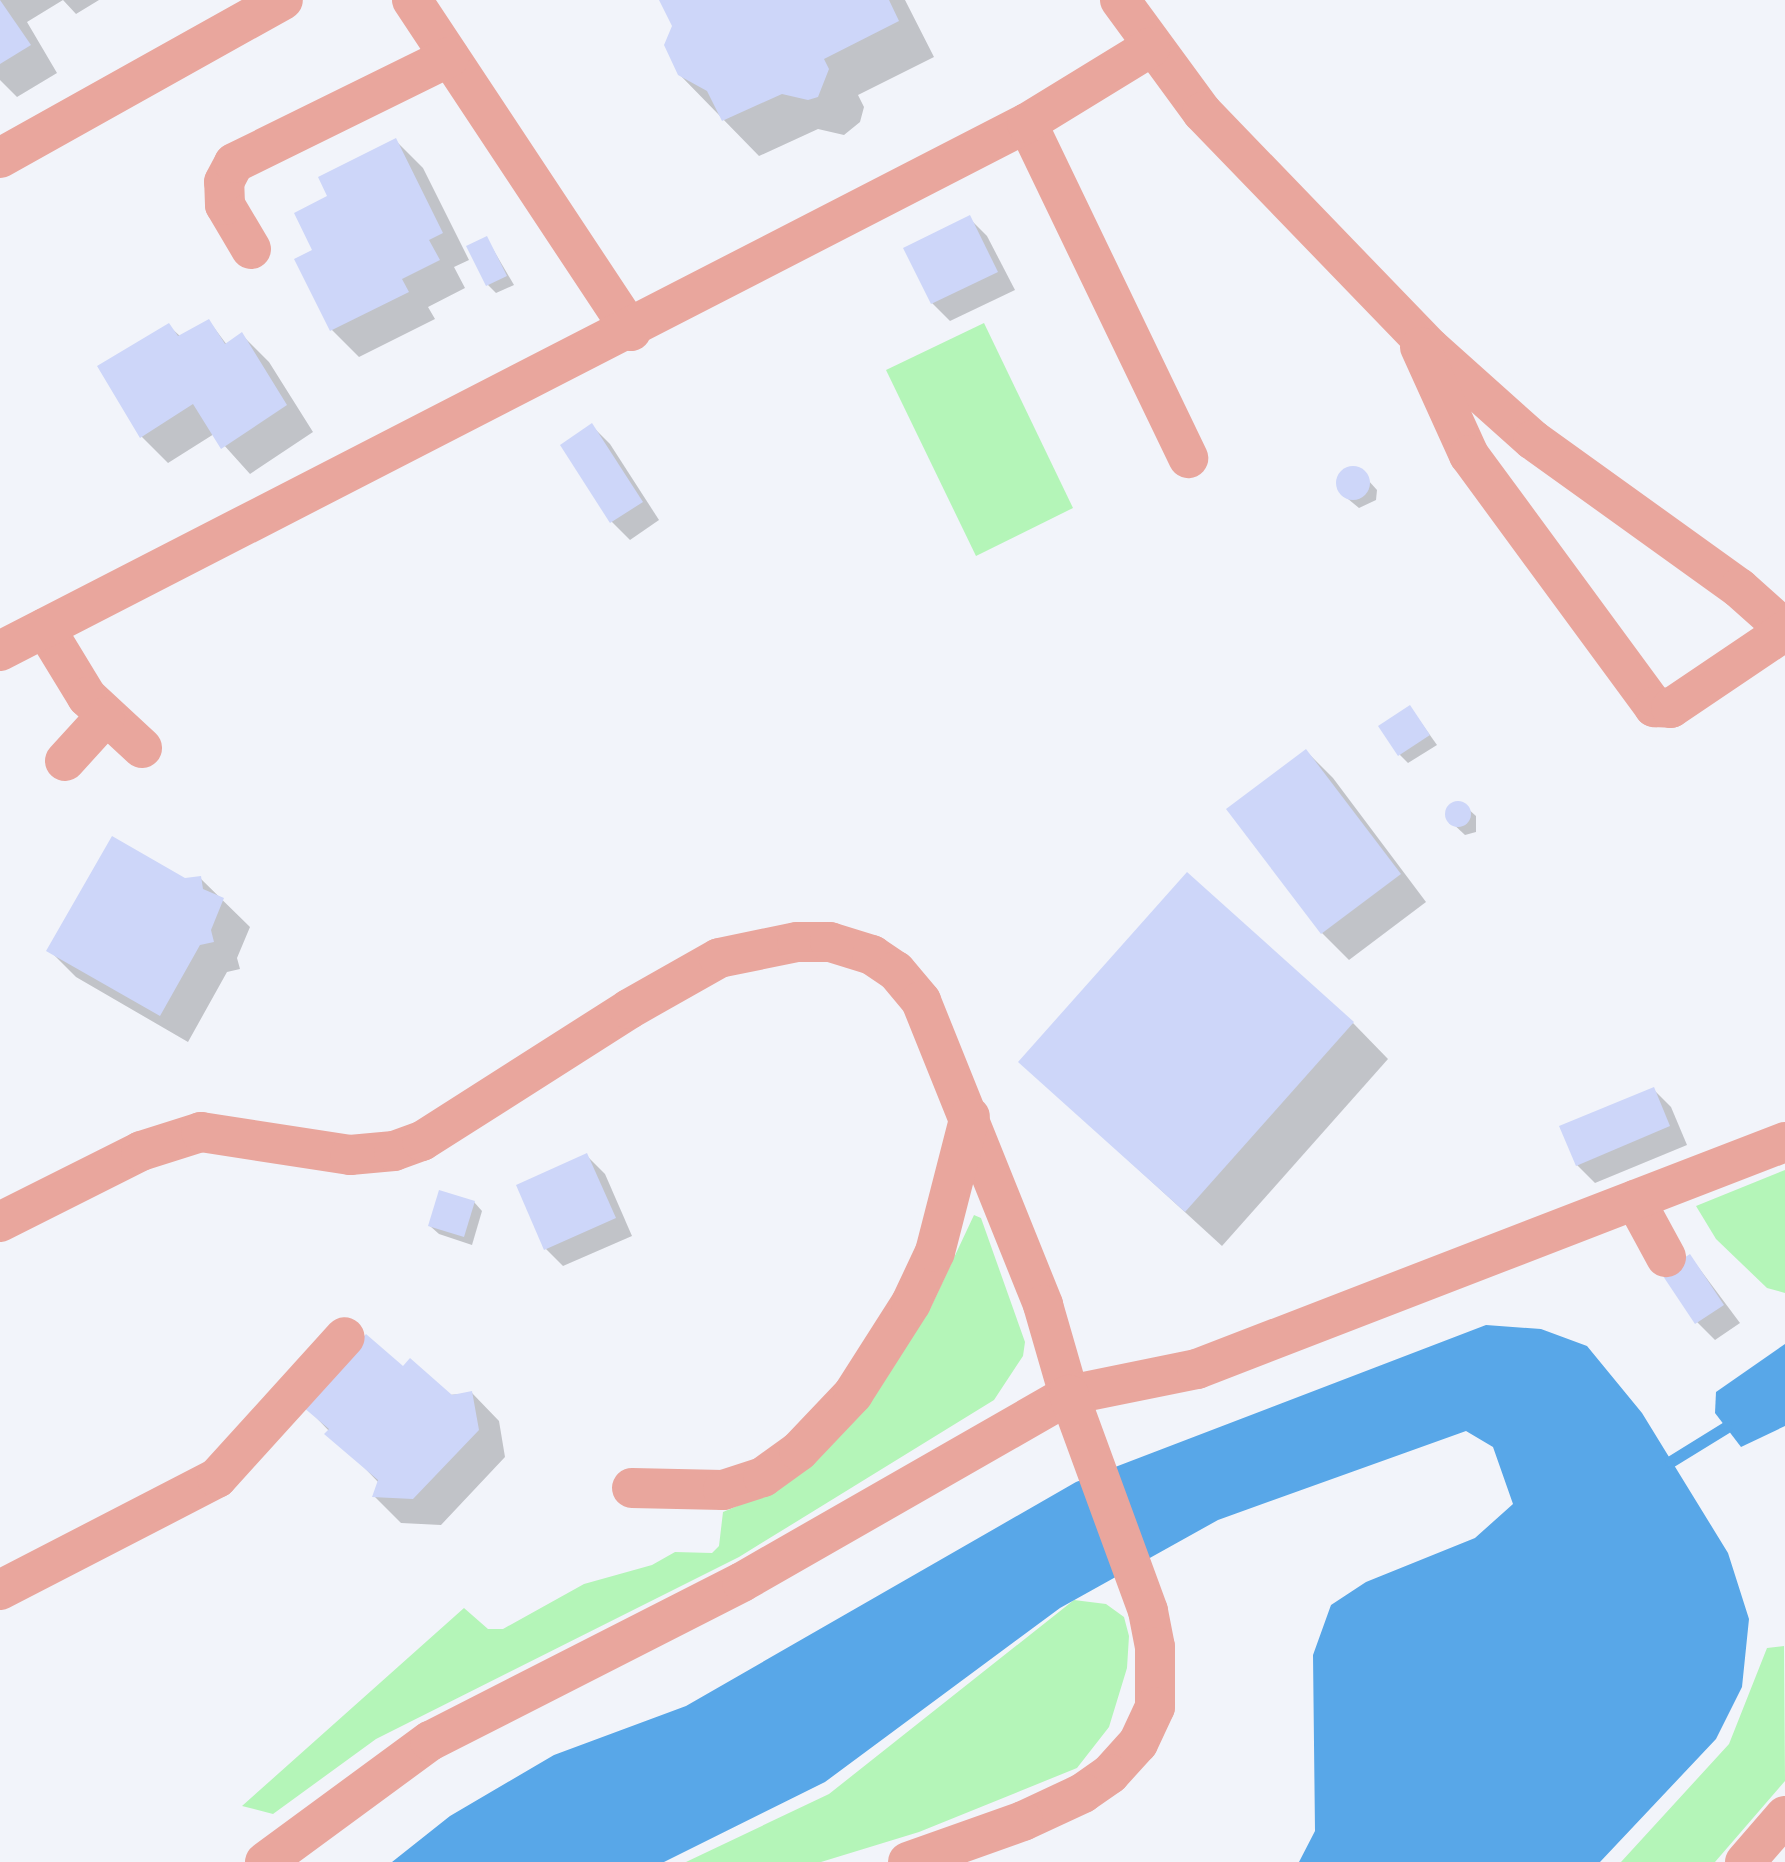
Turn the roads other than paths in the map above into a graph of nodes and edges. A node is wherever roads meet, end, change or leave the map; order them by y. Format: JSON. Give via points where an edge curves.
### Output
{"nodes":[{"id":1,"x":412,"y":0,"type":"edge"},
{"id":2,"x":1120,"y":0,"type":"edge"},
{"id":3,"x":269,"y":3,"type":"edge"},
{"id":4,"x":1151,"y":47,"type":"junction"},
{"id":5,"x":449,"y":57,"type":"junction"},
{"id":6,"x":1027,"y":123,"type":"junction"},
{"id":7,"x":0,"y":158,"type":"edge"},
{"id":8,"x":251,"y":249,"type":"dead end"},
{"id":9,"x":1411,"y":329,"type":"junction"},
{"id":10,"x":631,"y":331,"type":"junction"},
{"id":11,"x":1188,"y":458,"type":"dead end"},
{"id":12,"x":45,"y":628,"type":"junction"},
{"id":13,"x":1785,"y":630,"type":"edge"},
{"id":14,"x":0,"y":651,"type":"edge"},
{"id":15,"x":105,"y":717,"type":"junction"},
{"id":16,"x":142,"y":748,"type":"dead end"},
{"id":17,"x":65,"y":761,"type":"dead end"},
{"id":18,"x":970,"y":1116,"type":"junction"},
{"id":19,"x":1785,"y":1142,"type":"edge"},
{"id":20,"x":1635,"y":1200,"type":"junction"},
{"id":21,"x":0,"y":1222,"type":"edge"},
{"id":22,"x":1666,"y":1257,"type":"dead end"},
{"id":23,"x":345,"y":1337,"type":"dead end"},
{"id":24,"x":1069,"y":1395,"type":"junction"},
{"id":25,"x":632,"y":1488,"type":"dead end"},
{"id":26,"x":0,"y":1590,"type":"edge"},
{"id":27,"x":1785,"y":1816,"type":"edge"},
{"id":28,"x":265,"y":1862,"type":"edge"},
{"id":29,"x":908,"y":1862,"type":"edge"},
{"id":30,"x":1745,"y":1862,"type":"edge"}],
"edges":[{"from":1,"to":5,"type":"street"},
{"from":2,"to":4,"type":"street"},
{"from":3,"to":7,"type":"street"},
{"from":4,"to":6,"type":"street"},
{"from":4,"to":9,"type":"street","via":[[1202,112]]},
{"from":5,"to":8,"type":"street","via":[[234,163],[224,182],[225,205]]},
{"from":5,"to":10,"type":"street"},
{"from":6,"to":10,"type":"street"},
{"from":6,"to":11,"type":"street"},
{"from":9,"to":13,"type":"street","via":[[1533,440],[1727,579]]},
{"from":9,"to":13,"type":"street","via":[[1469,455],[1654,707],[1671,708]]},
{"from":10,"to":12,"type":"street"},
{"from":12,"to":14,"type":"street"},
{"from":12,"to":15,"type":"street","via":[[70,675]]},
{"from":15,"to":16,"type":"street"},
{"from":15,"to":17,"type":"street"},
{"from":18,"to":21,"type":"street","via":[[938,1031],[905,981],[858,949],[797,942],[719,958],[422,1141],[394,1151],[350,1155],[201,1132],[141,1151]]},
{"from":18,"to":24,"type":"street","via":[[1043,1305]]},
{"from":18,"to":25,"type":"street","via":[[935,1252],[911,1303],[853,1394],[783,1465],[741,1487]]},
{"from":19,"to":20,"type":"street"},
{"from":20,"to":22,"type":"street"},
{"from":20,"to":24,"type":"street","via":[[1197,1369]]},
{"from":23,"to":26,"type":"street","via":[[217,1478]]},
{"from":24,"to":28,"type":"street","via":[[742,1582],[430,1741]]},
{"from":24,"to":29,"type":"street","via":[[1148,1611],[1155,1647],[1155,1707],[1138,1743],[1110,1774],[1023,1821]]},
{"from":27,"to":30,"type":"street"}]}
